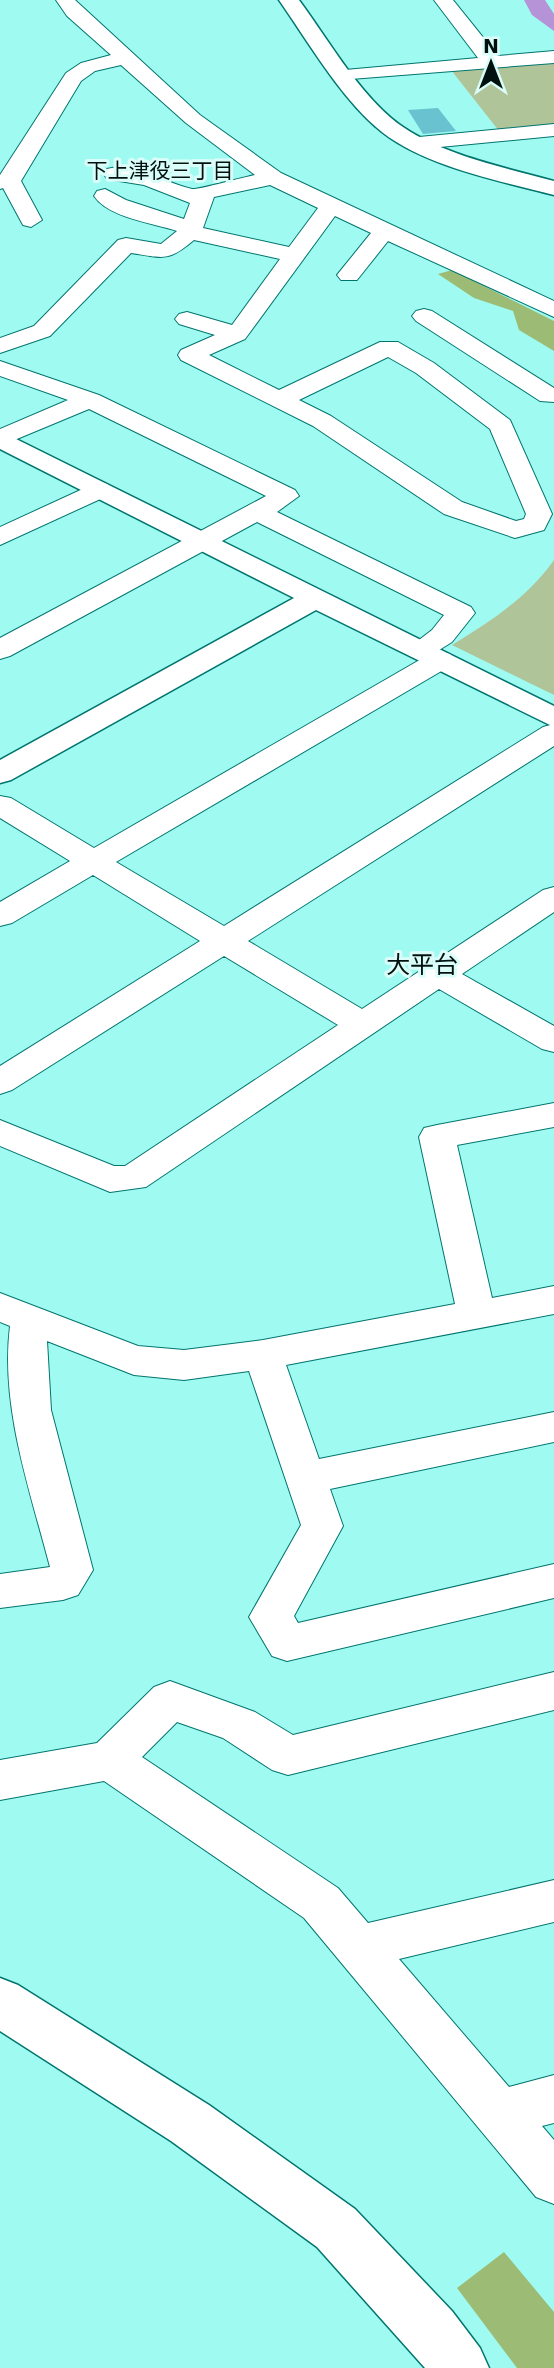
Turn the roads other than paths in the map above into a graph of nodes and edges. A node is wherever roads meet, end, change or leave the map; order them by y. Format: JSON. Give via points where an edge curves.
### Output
{"nodes":[{"id":1,"x":65,"y":0,"type":"edge"},
{"id":2,"x":289,"y":0,"type":"edge"},
{"id":3,"x":443,"y":0,"type":"edge"},
{"id":4,"x":554,"y":57,"type":"edge"},
{"id":5,"x":125,"y":58,"type":"junction"},
{"id":6,"x":492,"y":62,"type":"junction"},
{"id":7,"x":345,"y":76,"type":"junction"},
{"id":8,"x":550,"y":136,"type":"edge"},
{"id":9,"x":419,"y":144,"type":"junction"},
{"id":10,"x":115,"y":174,"type":"dead end"},
{"id":11,"x":273,"y":178,"type":"junction"},
{"id":12,"x":5,"y":182,"type":"edge"},
{"id":13,"x":554,"y":188,"type":"edge"},
{"id":14,"x":104,"y":196,"type":"dead end"},
{"id":15,"x":201,"y":200,"type":"junction"},
{"id":16,"x":331,"y":206,"type":"junction"},
{"id":17,"x":31,"y":220,"type":"dead end"},
{"id":18,"x":189,"y":230,"type":"junction"},
{"id":19,"x":385,"y":230,"type":"junction"},
{"id":20,"x":293,"y":255,"type":"junction"},
{"id":21,"x":349,"y":275,"type":"dead end"},
{"id":22,"x":554,"y":310,"type":"edge"},
{"id":23,"x":424,"y":316,"type":"dead end"},
{"id":24,"x":187,"y":319,"type":"dead end"},
{"id":25,"x":375,"y":323,"type":"dead end"},
{"id":26,"x":237,"y":334,"type":"junction"},
{"id":27,"x":0,"y":346,"type":"edge"},
{"id":28,"x":389,"y":347,"type":"junction"},
{"id":29,"x":481,"y":352,"type":"junction"},
{"id":30,"x":0,"y":368,"type":"edge"},
{"id":31,"x":425,"y":368,"type":"junction"},
{"id":32,"x":280,"y":398,"type":"junction"},
{"id":33,"x":90,"y":400,"type":"junction"},
{"id":34,"x":531,"y":407,"type":"edge"},
{"id":35,"x":0,"y":439,"type":"edge"},
{"id":36,"x":98,"y":490,"type":"junction"},
{"id":37,"x":260,"y":513,"type":"junction"},
{"id":38,"x":0,"y":537,"type":"edge"},
{"id":39,"x":205,"y":542,"type":"junction"},
{"id":40,"x":316,"y":598,"type":"junction"},
{"id":41,"x":0,"y":649,"type":"edge"},
{"id":42,"x":430,"y":655,"type":"junction"},
{"id":43,"x":554,"y":718,"type":"edge"},
{"id":44,"x":554,"y":733,"type":"edge"},
{"id":45,"x":0,"y":774,"type":"edge"},
{"id":46,"x":0,"y":805,"type":"edge"},
{"id":47,"x":94,"y":861,"type":"junction"},
{"id":48,"x":554,"y":897,"type":"edge"},
{"id":49,"x":0,"y":916,"type":"edge"},
{"id":50,"x":223,"y":941,"type":"junction"},
{"id":51,"x":439,"y":975,"type":"junction"},
{"id":52,"x":361,"y":1024,"type":"junction"},
{"id":53,"x":554,"y":1041,"type":"edge"},
{"id":54,"x":0,"y":1082,"type":"edge"},
{"id":55,"x":554,"y":1115,"type":"edge"},
{"id":56,"x":0,"y":1132,"type":"edge"},
{"id":57,"x":554,"y":1300,"type":"edge"},
{"id":58,"x":15,"y":1312,"type":"edge"},
{"id":59,"x":477,"y":1315,"type":"junction"},
{"id":60,"x":262,"y":1355,"type":"junction"},
{"id":61,"x":554,"y":1427,"type":"edge"},
{"id":62,"x":306,"y":1478,"type":"junction"},
{"id":63,"x":554,"y":1581,"type":"edge"},
{"id":64,"x":0,"y":1591,"type":"edge"},
{"id":65,"x":554,"y":1691,"type":"edge"},
{"id":66,"x":110,"y":1760,"type":"junction"},
{"id":67,"x":0,"y":1780,"type":"edge"},
{"id":68,"x":554,"y":1901,"type":"edge"},
{"id":69,"x":358,"y":1947,"type":"junction"},
{"id":70,"x":0,"y":2002,"type":"edge"},
{"id":71,"x":554,"y":2099,"type":"edge"},
{"id":72,"x":500,"y":2114,"type":"junction"},
{"id":73,"x":554,"y":2179,"type":"edge"},
{"id":74,"x":460,"y":2368,"type":"edge"}],
"edges":[{"from":1,"to":5,"type":"street"},
{"from":2,"to":7,"type":"street"},
{"from":3,"to":6,"type":"street"},
{"from":4,"to":6,"type":"street"},
{"from":5,"to":11,"type":"street","via":[[193,119]]},
{"from":5,"to":12,"type":"street","via":[[88,67],[73,77]]},
{"from":6,"to":7,"type":"street"},
{"from":7,"to":9,"type":"street","via":[[372,112]]},
{"from":8,"to":9,"type":"street"},
{"from":9,"to":13,"type":"street","via":[[477,169]]},
{"from":10,"to":15,"type":"street","via":[[149,178]]},
{"from":11,"to":15,"type":"street","via":[[205,192]]},
{"from":11,"to":16,"type":"street"},
{"from":12,"to":17,"type":"street"},
{"from":14,"to":18,"type":"street"},
{"from":15,"to":18,"type":"street"},
{"from":16,"to":19,"type":"street"},
{"from":16,"to":20,"type":"street"},
{"from":18,"to":20,"type":"street"},
{"from":18,"to":27,"type":"street","via":[[166,252],[126,245],[42,331]]},
{"from":19,"to":21,"type":"street"},
{"from":19,"to":22,"type":"street"},
{"from":20,"to":26,"type":"street"},
{"from":23,"to":29,"type":"street"},
{"from":24,"to":26,"type":"street"},
{"from":25,"to":28,"type":"street","via":[[404,342]]},
{"from":26,"to":32,"type":"street","via":[[190,355]]},
{"from":28,"to":31,"type":"street"},
{"from":28,"to":32,"type":"street"},
{"from":29,"to":31,"type":"street"},
{"from":29,"to":34,"type":"street"},
{"from":30,"to":33,"type":"street"},
{"from":31,"to":34,"type":"street"},
{"from":32,"to":34,"type":"street","via":[[323,421],[453,508],[516,530],[535,524],[539,514]]},
{"from":33,"to":35,"type":"street"},
{"from":33,"to":37,"type":"street","via":[[286,496]]},
{"from":35,"to":36,"type":"street"},
{"from":36,"to":38,"type":"street"},
{"from":36,"to":39,"type":"street"},
{"from":37,"to":39,"type":"street"},
{"from":37,"to":42,"type":"street","via":[[461,613]]},
{"from":39,"to":40,"type":"street"},
{"from":39,"to":41,"type":"street"},
{"from":40,"to":42,"type":"street"},
{"from":40,"to":45,"type":"street"},
{"from":42,"to":43,"type":"street"},
{"from":42,"to":47,"type":"street"},
{"from":44,"to":50,"type":"street"},
{"from":46,"to":47,"type":"street"},
{"from":47,"to":49,"type":"street"},
{"from":47,"to":50,"type":"street"},
{"from":48,"to":51,"type":"street"},
{"from":50,"to":52,"type":"street"},
{"from":50,"to":54,"type":"street"},
{"from":51,"to":52,"type":"street"},
{"from":51,"to":53,"type":"street"},
{"from":52,"to":56,"type":"street","via":[[133,1178],[110,1179]]},
{"from":55,"to":59,"type":"street","via":[[437,1137]]},
{"from":57,"to":59,"type":"street"},
{"from":58,"to":60,"type":"street","via":[[134,1360],[184,1365]]},
{"from":58,"to":64,"type":"street","via":[[25,1339],[31,1412],[72,1570],[63,1583]]},
{"from":59,"to":60,"type":"street"},
{"from":60,"to":62,"type":"street"},
{"from":61,"to":62,"type":"street"},
{"from":62,"to":63,"type":"street","via":[[322,1527],[271,1617],[287,1643]]},
{"from":65,"to":66,"type":"street","via":[[288,1756],[239,1725],[170,1700]]},
{"from":66,"to":67,"type":"street"},
{"from":66,"to":69,"type":"street","via":[[321,1903]]},
{"from":68,"to":69,"type":"street"},
{"from":69,"to":72,"type":"street"},
{"from":70,"to":74,"type":"street","via":[[191,2123],[336,2228],[432,2331]]},
{"from":71,"to":72,"type":"street"},
{"from":72,"to":73,"type":"street"}]}
